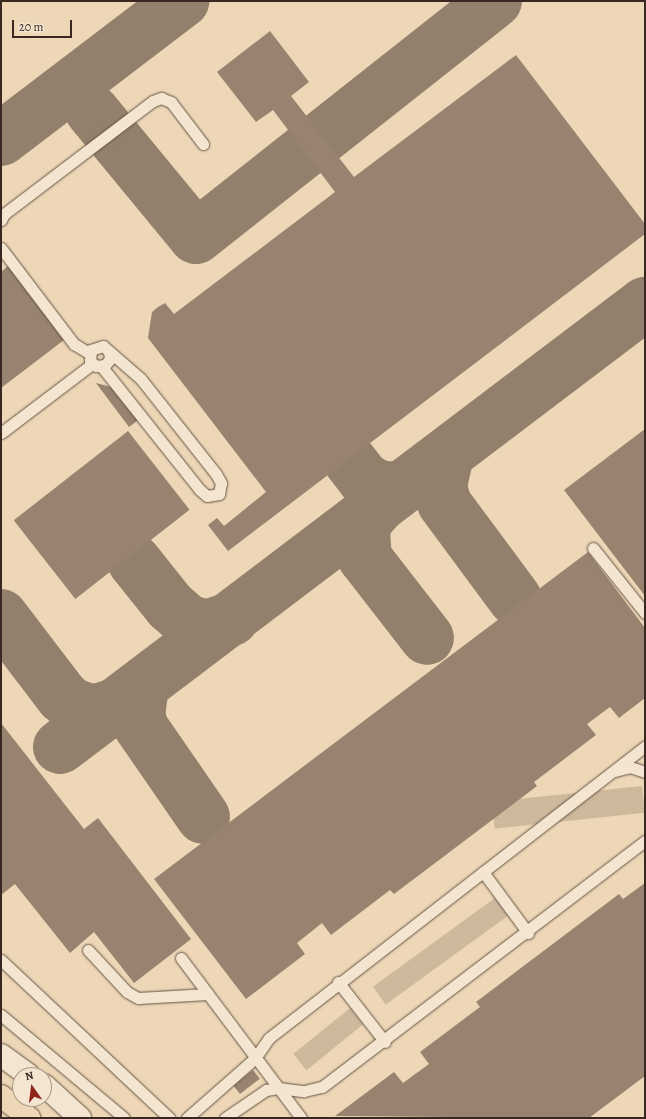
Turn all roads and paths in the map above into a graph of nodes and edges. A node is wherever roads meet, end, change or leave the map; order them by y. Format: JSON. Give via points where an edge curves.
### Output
{"nodes":[{"id":1,"x":203,"y":144,"type":"dead end"},
{"id":2,"x":1,"y":220,"type":"edge"},
{"id":3,"x":1,"y":248,"type":"edge"},
{"id":4,"x":109,"y":352,"type":"junction"},
{"id":5,"x":94,"y":361,"type":"junction"},
{"id":6,"x":1,"y":433,"type":"edge"},
{"id":7,"x":594,"y":548,"type":"dead end"},
{"id":8,"x":645,"y":613,"type":"edge"},
{"id":9,"x":645,"y":746,"type":"edge"},
{"id":10,"x":645,"y":772,"type":"edge"},
{"id":11,"x":608,"y":774,"type":"junction"},
{"id":12,"x":645,"y":841,"type":"edge"},
{"id":13,"x":483,"y":872,"type":"junction"},
{"id":14,"x":528,"y":933,"type":"junction"},
{"id":15,"x":88,"y":950,"type":"dead end"},
{"id":16,"x":181,"y":958,"type":"dead end"},
{"id":17,"x":1,"y":960,"type":"edge"},
{"id":18,"x":338,"y":982,"type":"junction"},
{"id":19,"x":208,"y":994,"type":"junction"},
{"id":20,"x":1,"y":1015,"type":"edge"},
{"id":21,"x":385,"y":1042,"type":"junction"},
{"id":22,"x":1,"y":1055,"type":"edge"},
{"id":23,"x":255,"y":1058,"type":"junction"},
{"id":24,"x":18,"y":1067,"type":"edge"},
{"id":25,"x":278,"y":1088,"type":"junction"},
{"id":26,"x":52,"y":1092,"type":"edge"},
{"id":27,"x":1,"y":1096,"type":"edge"},
{"id":28,"x":29,"y":1118,"type":"edge"},
{"id":29,"x":80,"y":1118,"type":"edge"},
{"id":30,"x":124,"y":1118,"type":"edge"},
{"id":31,"x":169,"y":1118,"type":"edge"},
{"id":32,"x":187,"y":1118,"type":"edge"},
{"id":33,"x":224,"y":1118,"type":"edge"},
{"id":34,"x":301,"y":1118,"type":"edge"}],
"edges":[{"from":1,"to":2,"type":"lane","via":[[171,102],[157,100],[4,214]]},
{"from":3,"to":5,"type":"lane","via":[[74,344]]},
{"from":4,"to":5,"type":"lane","via":[[110,359]]},
{"from":4,"to":5,"type":"lane","via":[[98,346]]},
{"from":4,"to":5,"type":"lane","via":[[142,379],[201,453],[221,483],[219,494],[207,496],[200,490]]},
{"from":5,"to":6,"type":"lane"},
{"from":7,"to":8,"type":"lane"},
{"from":9,"to":11,"type":"lane"},
{"from":10,"to":11,"type":"lane","via":[[630,768]]},
{"from":11,"to":13,"type":"lane"},
{"from":12,"to":14,"type":"lane"},
{"from":13,"to":14,"type":"lane"},
{"from":13,"to":18,"type":"lane"},
{"from":14,"to":21,"type":"lane"},
{"from":15,"to":19,"type":"lane","via":[[127,992],[138,998]]},
{"from":16,"to":19,"type":"lane"},
{"from":17,"to":31,"type":"lane"},
{"from":18,"to":21,"type":"lane"},
{"from":18,"to":23,"type":"lane","via":[[269,1038]]},
{"from":19,"to":23,"type":"lane"},
{"from":20,"to":30,"type":"lane"},
{"from":21,"to":25,"type":"lane","via":[[322,1087],[304,1091]]},
{"from":22,"to":24,"type":"street"},
{"from":23,"to":25,"type":"lane"},
{"from":23,"to":32,"type":"lane"},
{"from":25,"to":33,"type":"lane","via":[[266,1090]]},
{"from":25,"to":34,"type":"lane"},
{"from":26,"to":29,"type":"street"},
{"from":27,"to":28,"type":"main road"}]}
